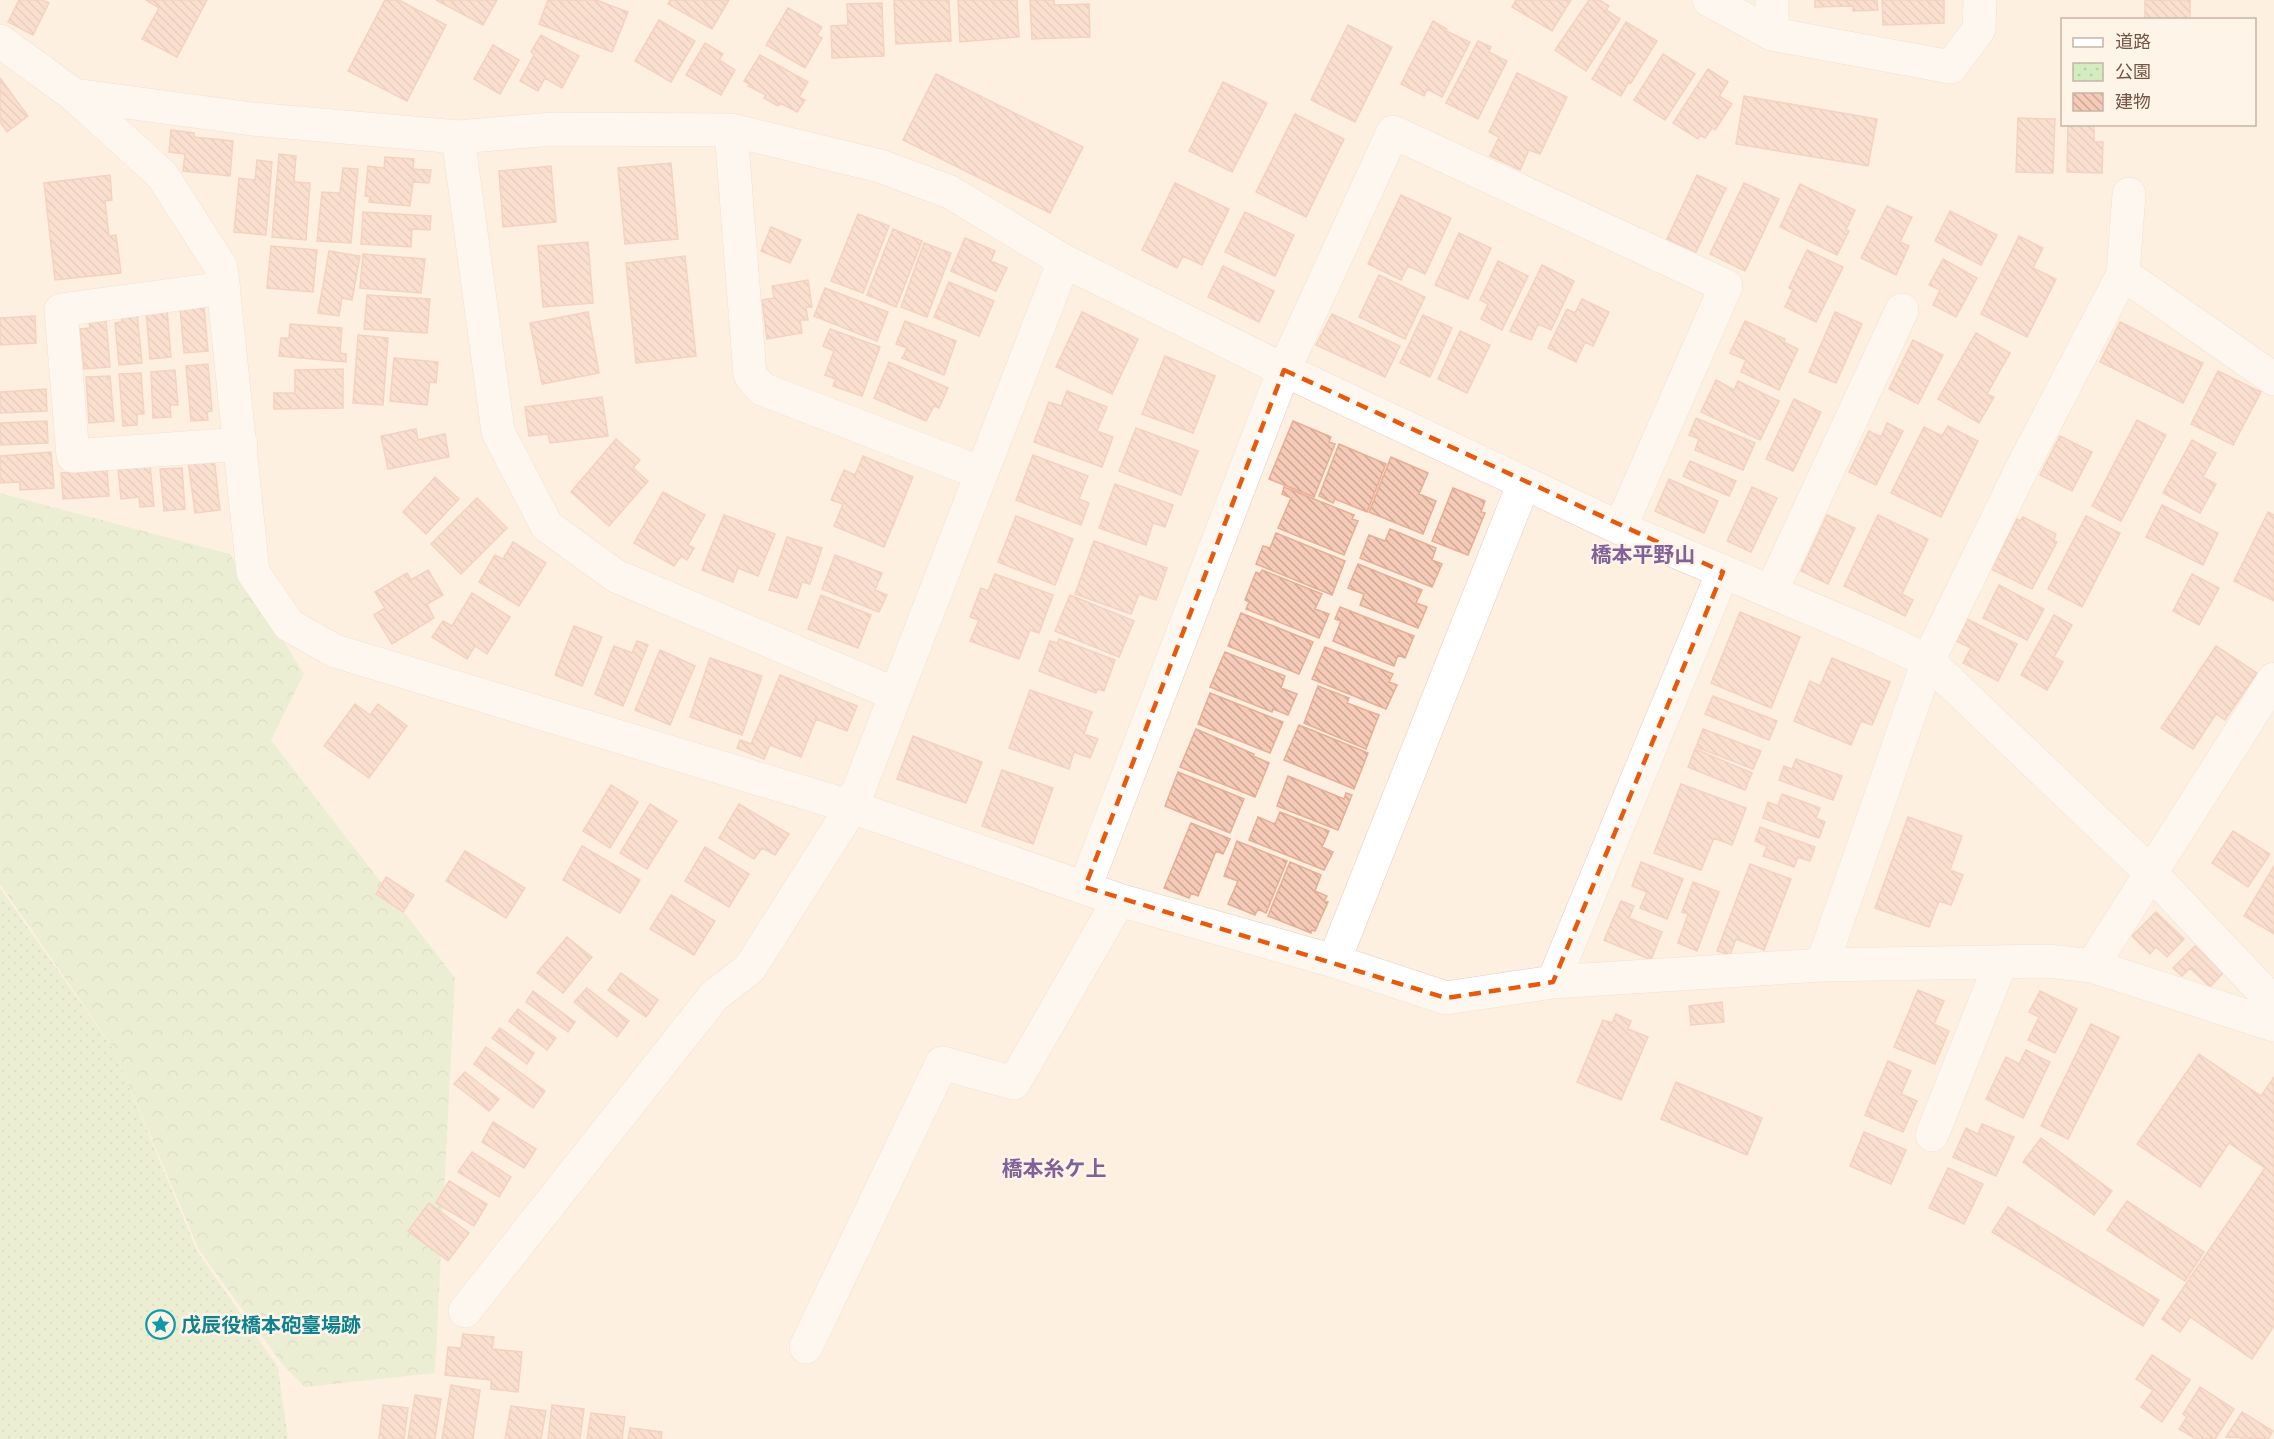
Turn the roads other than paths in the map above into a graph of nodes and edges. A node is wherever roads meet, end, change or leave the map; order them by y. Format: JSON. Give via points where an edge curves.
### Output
{"nodes":[{"id":1,"x":1709,"y":0,"type":"edge"},
{"id":2,"x":1772,"y":0,"type":"edge"},
{"id":3,"x":1980,"y":0,"type":"edge"},
{"id":4,"x":1772,"y":34,"type":"junction"},
{"id":5,"x":0,"y":41,"type":"edge"},
{"id":6,"x":74,"y":94,"type":"junction"},
{"id":7,"x":731,"y":130,"type":"junction"},
{"id":8,"x":458,"y":137,"type":"junction"},
{"id":9,"x":2129,"y":194,"type":"dead end"},
{"id":10,"x":1064,"y":261,"type":"junction"},
{"id":11,"x":2123,"y":274,"type":"junction"},
{"id":12,"x":224,"y":288,"type":"junction"},
{"id":13,"x":1902,"y":310,"type":"dead end"},
{"id":14,"x":1284,"y":370,"type":"junction"},
{"id":15,"x":2274,"y":379,"type":"edge"},
{"id":16,"x":241,"y":444,"type":"junction"},
{"id":17,"x":981,"y":474,"type":"junction"},
{"id":18,"x":1524,"y":483,"type":"junction"},
{"id":19,"x":1620,"y":528,"type":"junction"},
{"id":20,"x":1723,"y":572,"type":"junction"},
{"id":21,"x":1771,"y":592,"type":"junction"},
{"id":22,"x":1928,"y":661,"type":"junction"},
{"id":23,"x":2274,"y":679,"type":"edge"},
{"id":24,"x":895,"y":694,"type":"junction"},
{"id":25,"x":852,"y":807,"type":"junction"},
{"id":26,"x":2151,"y":873,"type":"junction"},
{"id":27,"x":1085,"y":887,"type":"junction"},
{"id":28,"x":1119,"y":900,"type":"junction"},
{"id":29,"x":1334,"y":961,"type":"junction"},
{"id":30,"x":2001,"y":962,"type":"junction"},
{"id":31,"x":1821,"y":965,"type":"junction"},
{"id":32,"x":2091,"y":966,"type":"junction"},
{"id":33,"x":1553,"y":982,"type":"junction"},
{"id":34,"x":2274,"y":1003,"type":"edge"},
{"id":35,"x":2274,"y":1026,"type":"edge"},
{"id":36,"x":1932,"y":1135,"type":"dead end"},
{"id":37,"x":465,"y":1311,"type":"dead end"},
{"id":38,"x":806,"y":1347,"type":"dead end"}],
"edges":[{"from":1,"to":4,"type":"street"},
{"from":2,"to":4,"type":"street"},
{"from":3,"to":4,"type":"street","via":[[1979,29],[1952,67]]},
{"from":5,"to":6,"type":"street"},
{"from":6,"to":8,"type":"street","via":[[252,119]]},
{"from":6,"to":12,"type":"street","via":[[162,175],[221,267]]},
{"from":7,"to":8,"type":"street","via":[[552,129]]},
{"from":7,"to":10,"type":"street","via":[[880,166],[950,192]]},
{"from":7,"to":17,"type":"street","via":[[750,375],[762,389]]},
{"from":8,"to":24,"type":"street","via":[[498,432],[547,526],[616,576]]},
{"from":9,"to":11,"type":"street"},
{"from":10,"to":14,"type":"street"},
{"from":10,"to":17,"type":"street"},
{"from":11,"to":15,"type":"street"},
{"from":11,"to":22,"type":"street"},
{"from":12,"to":16,"type":"street"},
{"from":12,"to":16,"type":"street","via":[[61,309],[73,456]]},
{"from":13,"to":21,"type":"street"},
{"from":14,"to":18,"type":"street"},
{"from":14,"to":19,"type":"street","via":[[1393,132],[1726,286]]},
{"from":14,"to":27,"type":"street"},
{"from":16,"to":25,"type":"street","via":[[253,572],[289,625],[335,651]]},
{"from":17,"to":24,"type":"street"},
{"from":18,"to":19,"type":"street"},
{"from":18,"to":29,"type":"street"},
{"from":19,"to":20,"type":"street"},
{"from":20,"to":21,"type":"street"},
{"from":20,"to":33,"type":"street"},
{"from":21,"to":22,"type":"street"},
{"from":22,"to":26,"type":"street"},
{"from":22,"to":31,"type":"street"},
{"from":23,"to":26,"type":"street"},
{"from":24,"to":25,"type":"street"},
{"from":25,"to":27,"type":"street"},
{"from":25,"to":37,"type":"street","via":[[750,968],[714,996]]},
{"from":26,"to":32,"type":"street"},
{"from":26,"to":34,"type":"street"},
{"from":27,"to":28,"type":"street"},
{"from":28,"to":29,"type":"street"},
{"from":28,"to":38,"type":"street","via":[[1014,1083],[942,1063]]},
{"from":29,"to":33,"type":"street","via":[[1446,998]]},
{"from":30,"to":31,"type":"street"},
{"from":30,"to":32,"type":"street","via":[[2048,961]]},
{"from":30,"to":36,"type":"street"},
{"from":31,"to":33,"type":"street"},
{"from":32,"to":35,"type":"street"}]}
